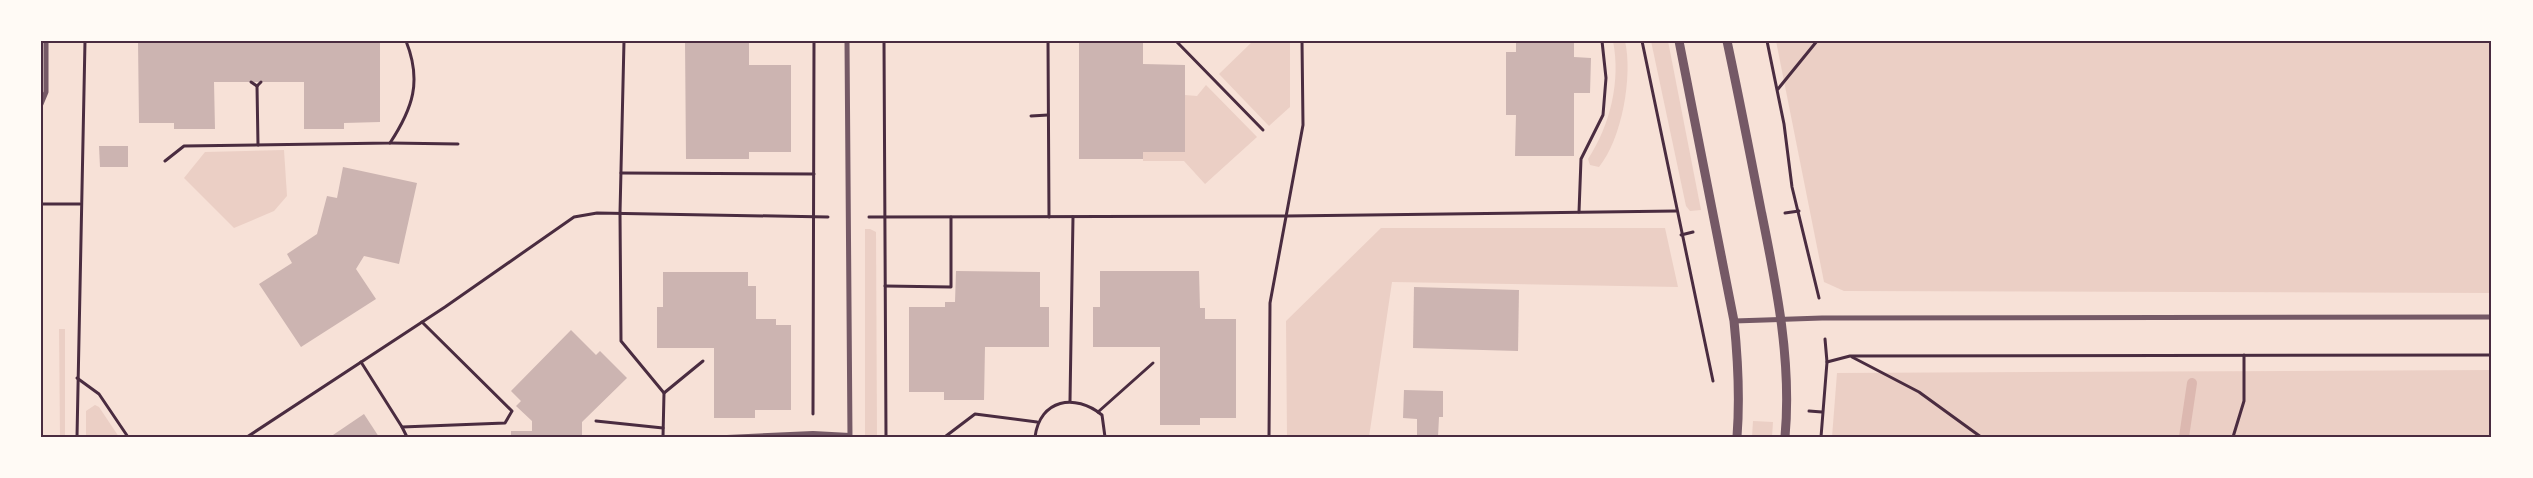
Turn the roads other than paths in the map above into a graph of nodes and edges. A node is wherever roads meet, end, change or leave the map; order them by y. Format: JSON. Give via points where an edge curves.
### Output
{"nodes":[{"id":1,"x":46,"y":41,"type":"edge"},
{"id":2,"x":847,"y":41,"type":"edge"},
{"id":3,"x":1678,"y":41,"type":"edge"},
{"id":4,"x":1727,"y":41,"type":"edge"},
{"id":5,"x":41,"y":104,"type":"edge"},
{"id":6,"x":2492,"y":317,"type":"edge"},
{"id":7,"x":1781,"y":320,"type":"junction"},
{"id":8,"x":1734,"y":322,"type":"junction"},
{"id":9,"x":850,"y":436,"type":"edge"},
{"id":10,"x":727,"y":437,"type":"edge"},
{"id":11,"x":1737,"y":437,"type":"edge"},
{"id":12,"x":1786,"y":437,"type":"edge"}],
"edges":[{"from":1,"to":5,"type":"street","via":[[46,92]]},
{"from":2,"to":9,"type":"street"},
{"from":3,"to":8,"type":"street"},
{"from":4,"to":7,"type":"street","via":[[1772,260]]},
{"from":6,"to":7,"type":"street"},
{"from":7,"to":8,"type":"street"},
{"from":7,"to":12,"type":"street","via":[[1788,410]]},
{"from":8,"to":11,"type":"street","via":[[1739,366]]},
{"from":9,"to":10,"type":"lane","via":[[813,433]]}]}
